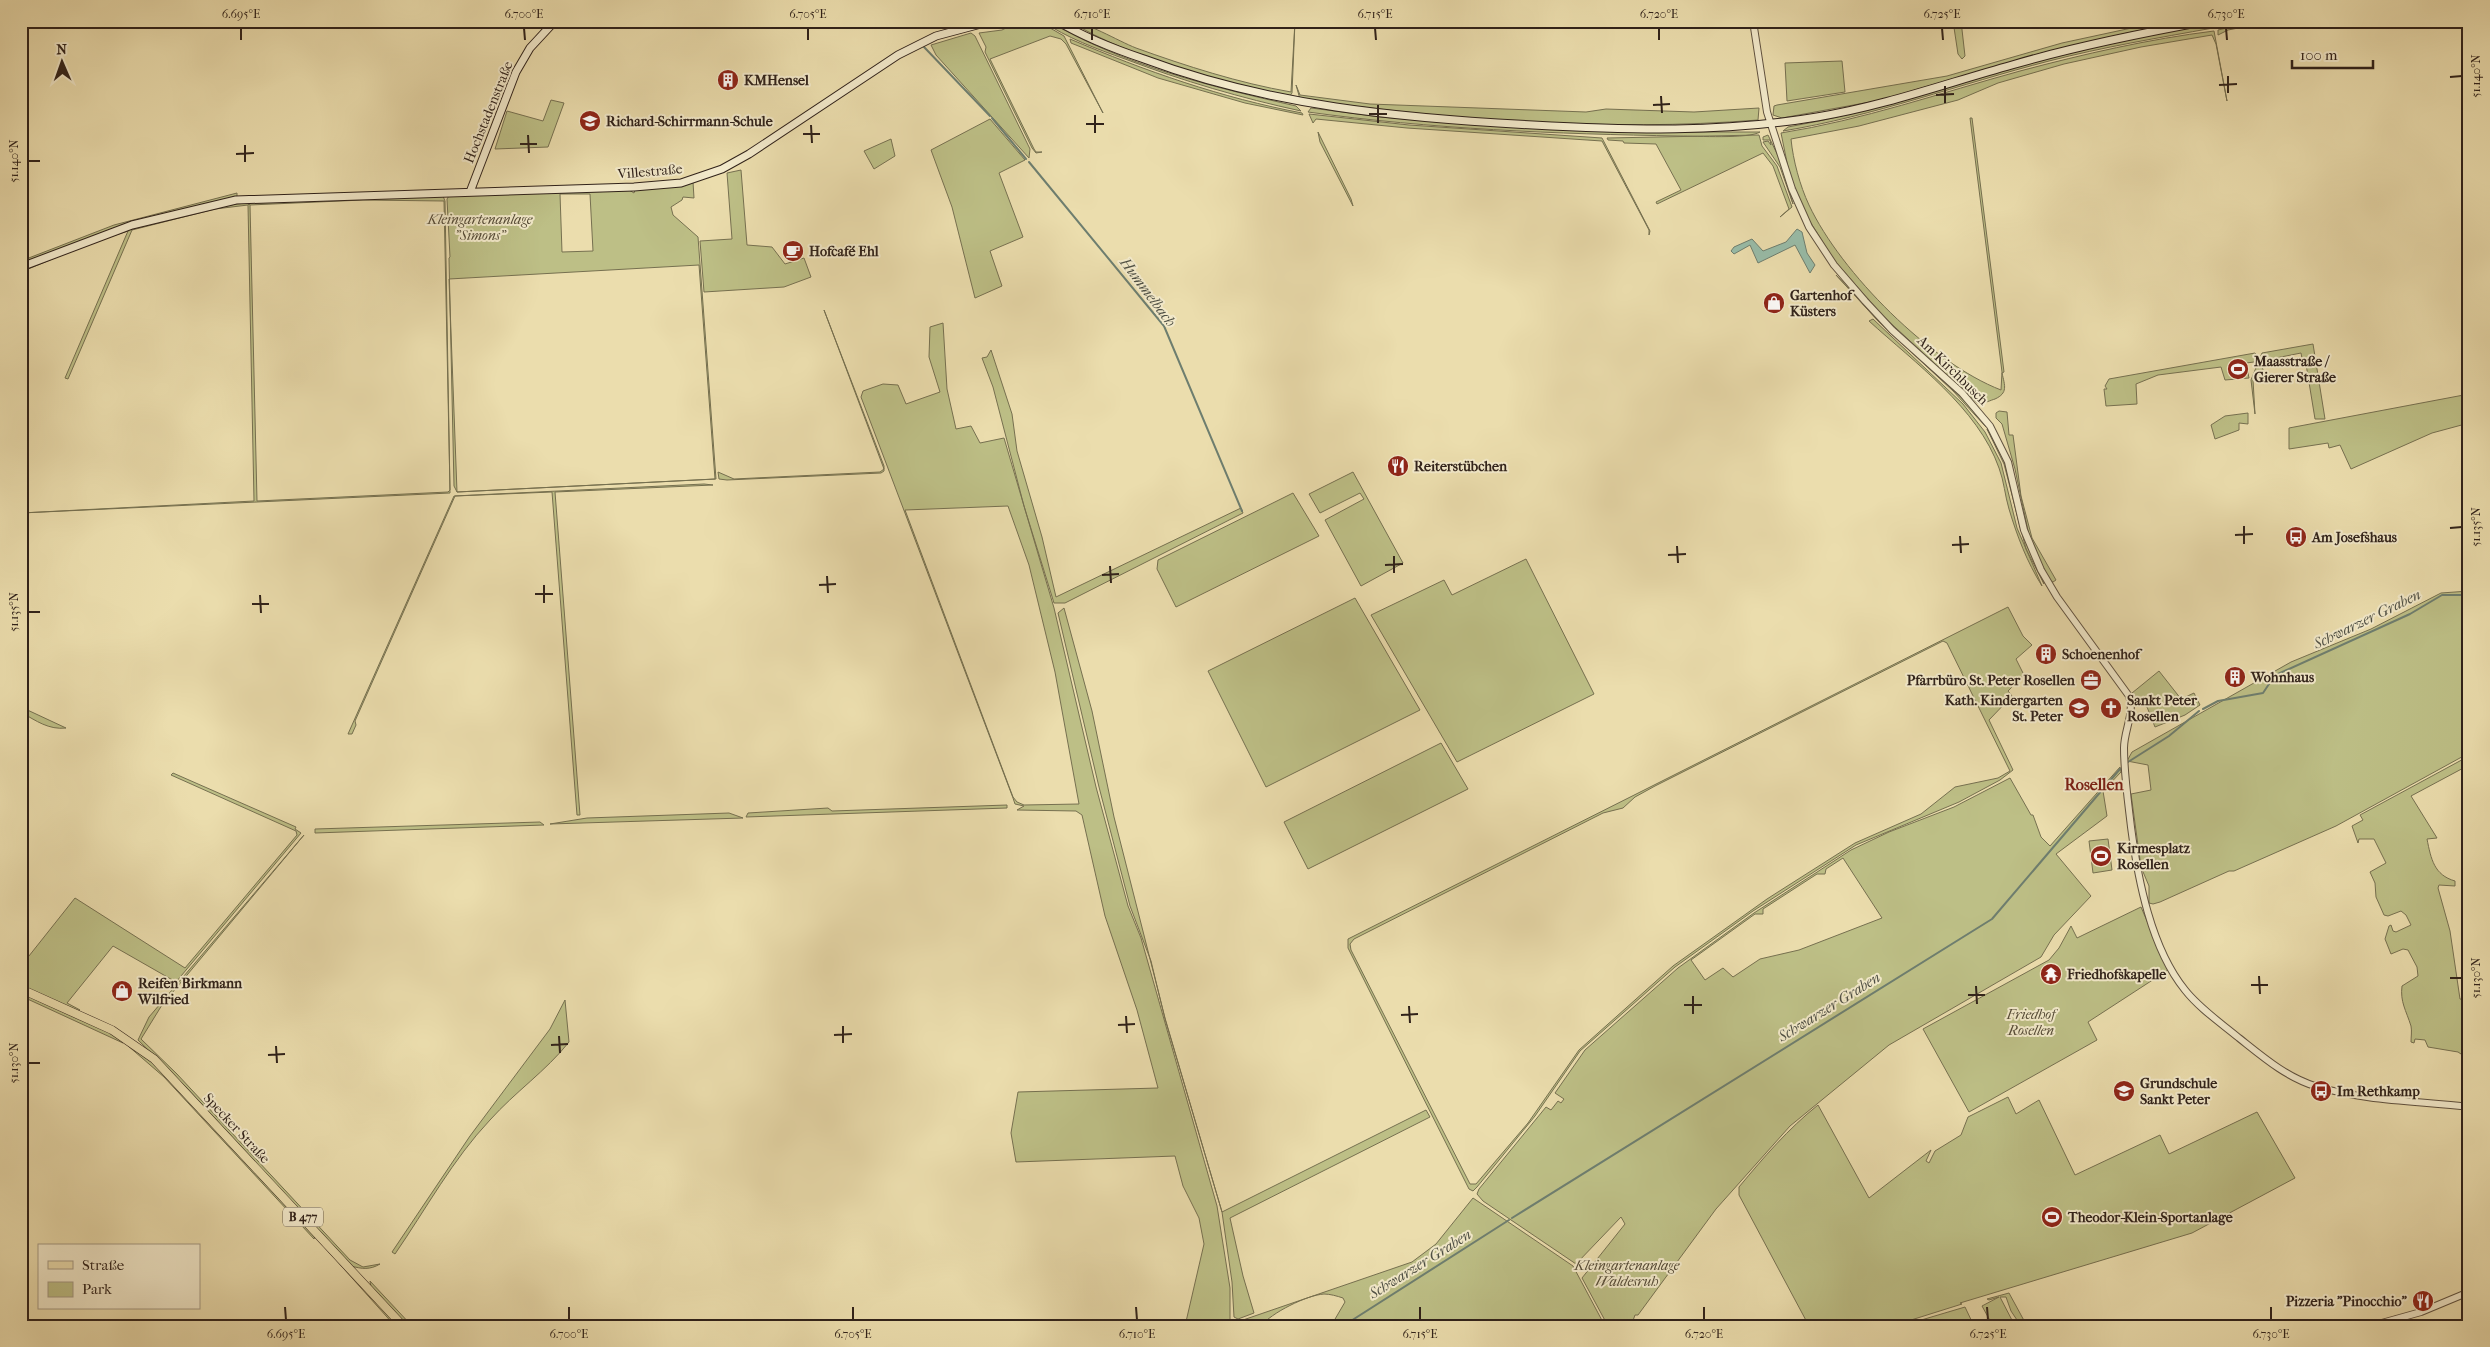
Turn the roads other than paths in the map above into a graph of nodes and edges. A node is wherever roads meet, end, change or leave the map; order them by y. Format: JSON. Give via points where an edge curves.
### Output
{"nodes":[{"id":1,"x":555,"y":21,"type":"edge"},
{"id":2,"x":992,"y":21,"type":"edge"},
{"id":3,"x":1057,"y":21,"type":"edge"},
{"id":4,"x":1753,"y":21,"type":"edge"},
{"id":5,"x":2208,"y":21,"type":"edge"},
{"id":6,"x":1771,"y":124,"type":"junction"},
{"id":7,"x":470,"y":192,"type":"junction"},
{"id":8,"x":21,"y":267,"type":"edge"},
{"id":9,"x":21,"y":989,"type":"edge"},
{"id":10,"x":2466,"y":1107,"type":"edge"},
{"id":11,"x":2469,"y":1292,"type":"edge"},
{"id":12,"x":404,"y":1326,"type":"edge"},
{"id":13,"x":2371,"y":1326,"type":"edge"}],
"edges":[{"from":1,"to":7,"type":"main road","name":"Hochstadenstraße","via":[[530,48],[516,72]]},
{"from":2,"to":7,"type":"main road","name":"Villestraße","via":[[922,42],[749,154],[694,179],[654,186]]},
{"from":3,"to":6,"type":"main road","via":[[1112,47],[1195,77],[1272,97],[1333,108],[1425,118],[1590,127],[1688,129]]},
{"from":4,"to":6,"type":"street","name":"Am Kirchbusch"},
{"from":5,"to":6,"type":"main road","via":[[2062,51],[1863,108]]},
{"from":6,"to":10,"type":"street","name":"Am Kirchbusch","via":[[1799,208],[1834,265],[1877,315],[1962,393],[1990,426],[2008,462],[2022,524],[2036,562],[2130,699],[2124,762],[2135,857],[2146,908],[2173,973],[2190,996],[2268,1062],[2304,1082],[2343,1093]]},
{"from":7,"to":8,"type":"main road","name":"Villestraße","via":[[224,202],[132,225]]},
{"from":9,"to":12,"type":"main road","name":"Specker Straße","number":"B 477","via":[[112,1030],[154,1059]]},
{"from":11,"to":13,"type":"street","via":[[2421,1312]]}]}
